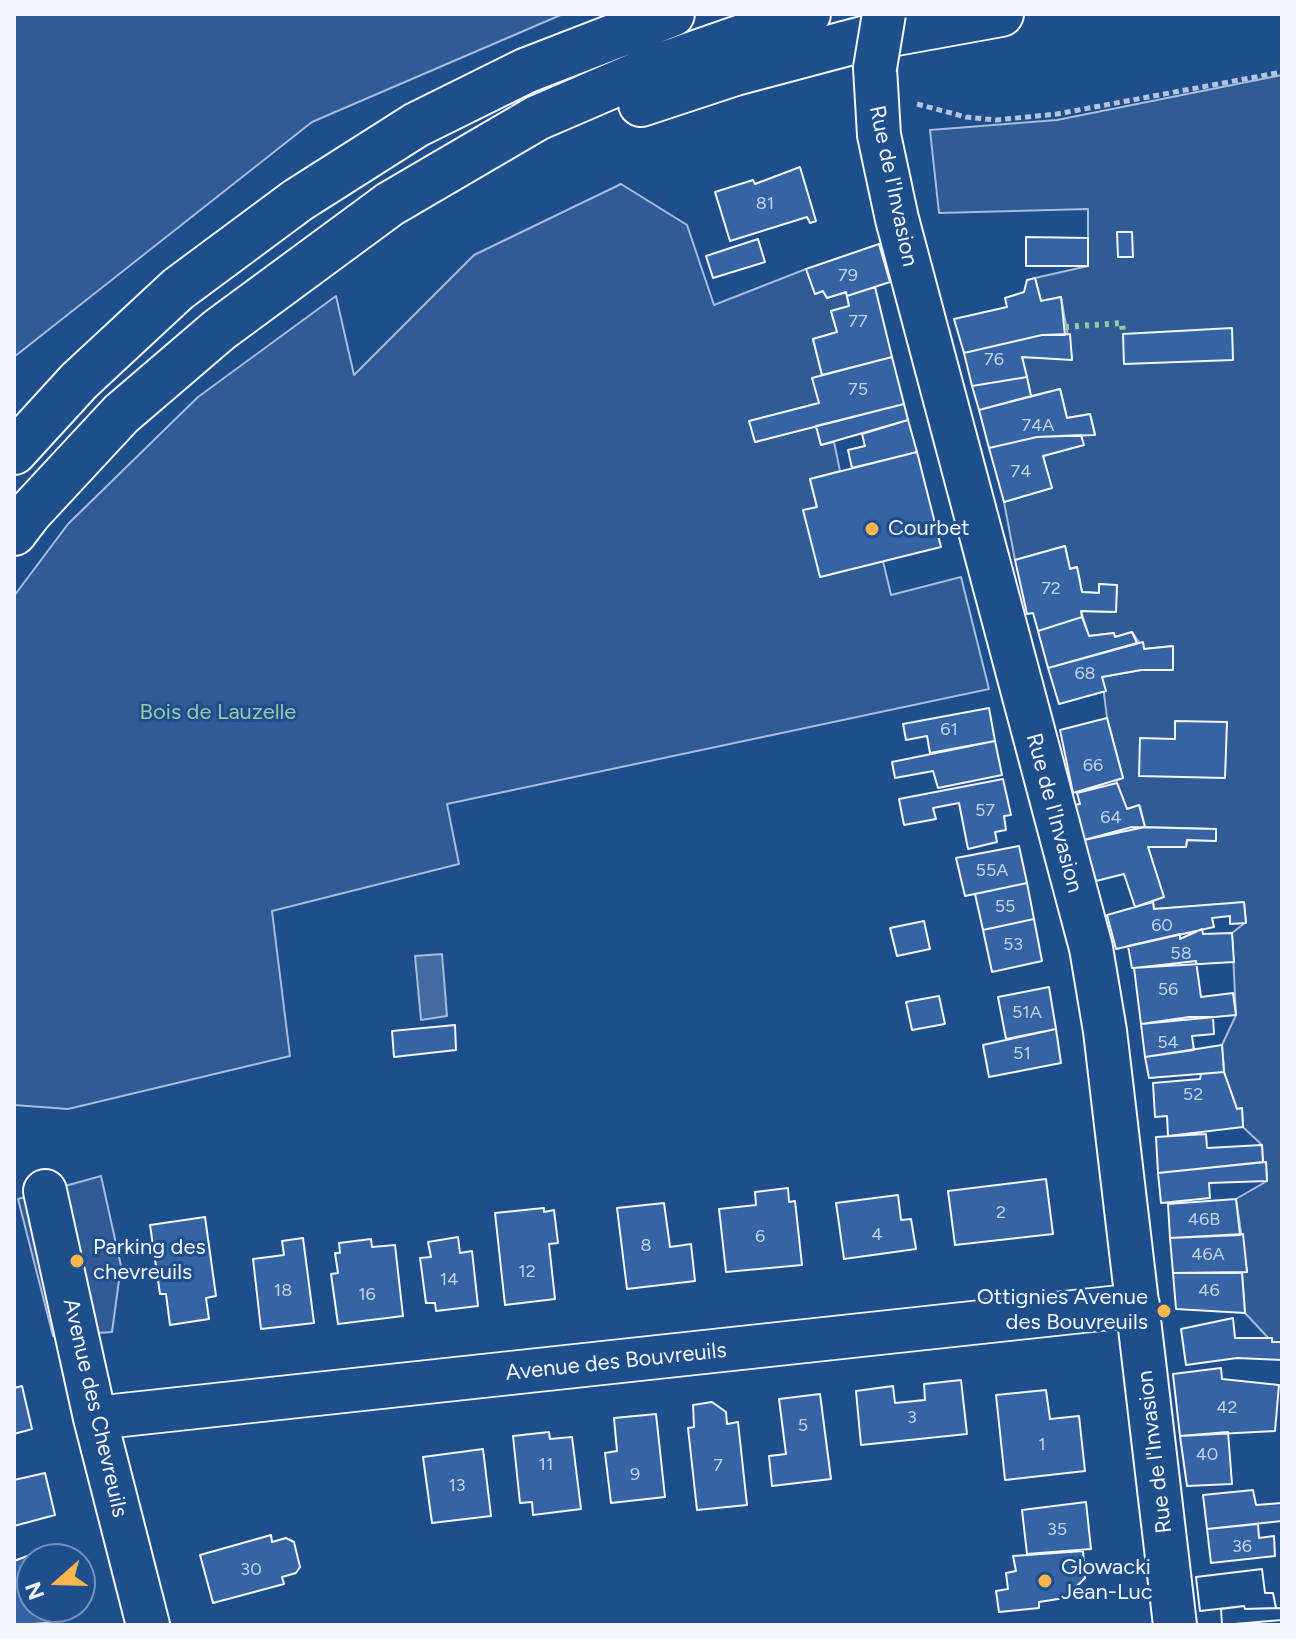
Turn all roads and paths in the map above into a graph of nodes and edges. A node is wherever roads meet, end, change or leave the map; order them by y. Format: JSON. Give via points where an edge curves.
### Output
{"nodes":[{"id":1,"x":672,"y":14,"type":"edge"},
{"id":2,"x":808,"y":14,"type":"edge"},
{"id":3,"x":884,"y":14,"type":"edge"},
{"id":4,"x":1001,"y":14,"type":"edge"},
{"id":5,"x":1282,"y":72,"type":"edge"},
{"id":6,"x":875,"y":81,"type":"junction"},
{"id":7,"x":390,"y":204,"type":"junction"},
{"id":8,"x":14,"y":452,"type":"edge"},
{"id":9,"x":14,"y":533,"type":"edge"},
{"id":10,"x":45,"y":1191,"type":"dead end"},
{"id":11,"x":1138,"y":1305,"type":"junction"},
{"id":12,"x":95,"y":1418,"type":"junction"},
{"id":13,"x":148,"y":1625,"type":"edge"},
{"id":14,"x":1175,"y":1625,"type":"edge"}],
"edges":[{"from":1,"to":8,"type":"highway","via":[[525,71],[430,118],[298,200],[178,289],[79,381]]},
{"from":2,"to":7,"type":"highway","via":[[653,68],[537,118]]},
{"from":3,"to":6,"type":"street","name":"Rue de l'Invasion","bridge":true},
{"from":4,"to":7,"type":"highway","via":[[863,39],[735,73],[589,121]]},
{"from":5,"to":6,"type":"path","via":[[1133,103],[996,120],[966,117]]},
{"from":6,"to":11,"type":"street","name":"Rue de l'Invasion","via":[[879,135],[897,219],[1091,948]]},
{"from":7,"to":9,"type":"highway","via":[[219,330],[143,395]]},
{"from":10,"to":12,"type":"street","name":"Avenue des Chevreuils"},
{"from":11,"to":12,"type":"street","name":"Avenue des Bouvreuils"},
{"from":11,"to":14,"type":"street","name":"Rue de l'Invasion"},
{"from":12,"to":13,"type":"street","name":"Avenue des Chevreuils"}]}
